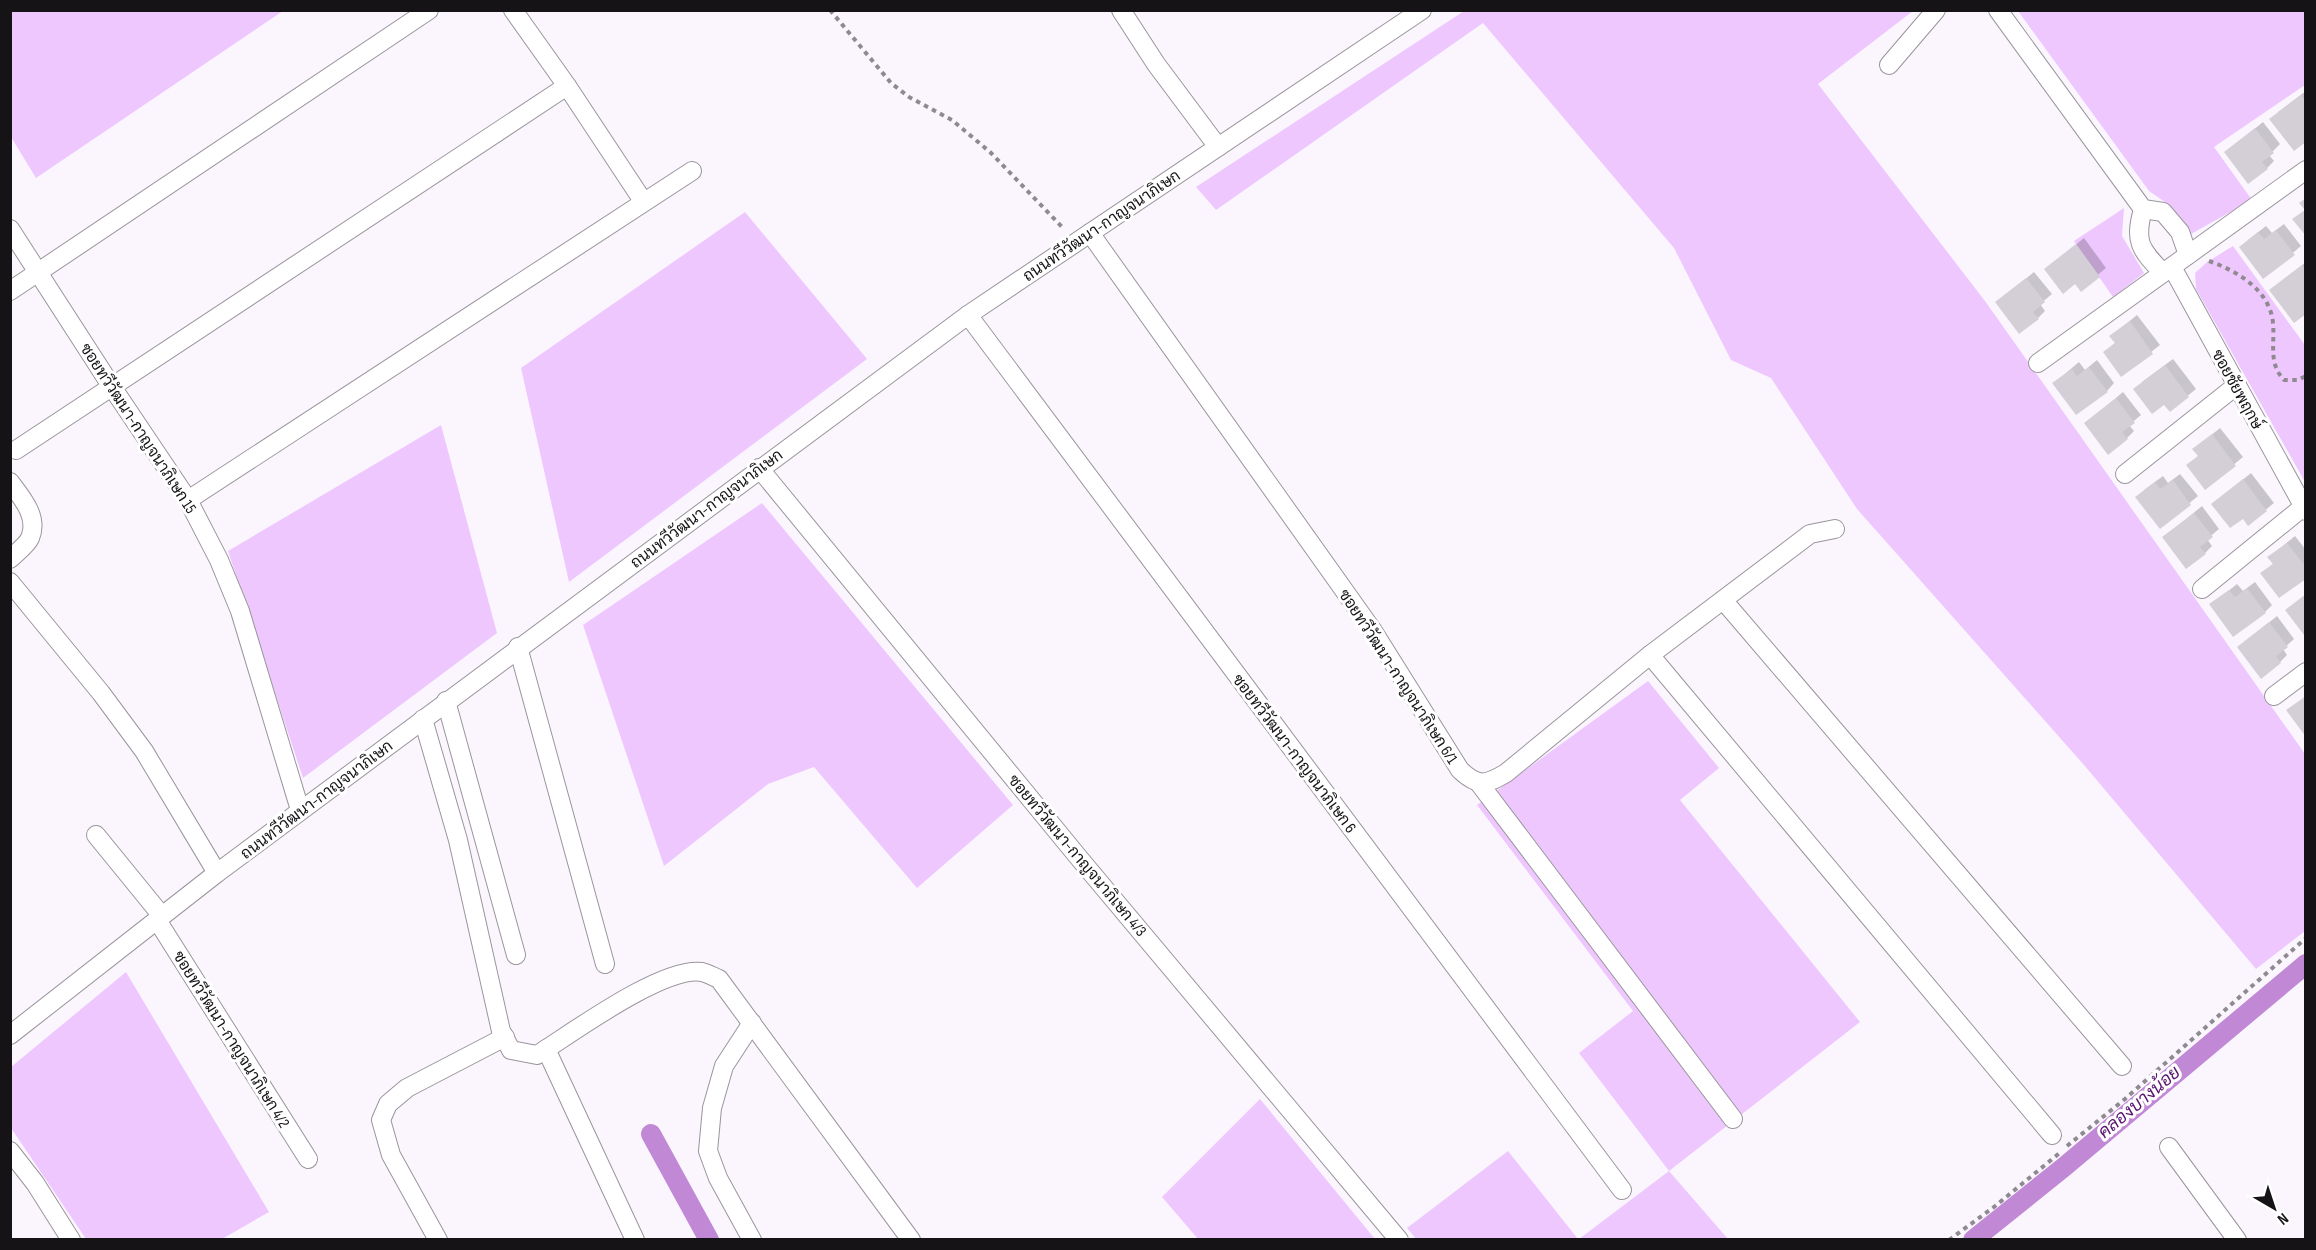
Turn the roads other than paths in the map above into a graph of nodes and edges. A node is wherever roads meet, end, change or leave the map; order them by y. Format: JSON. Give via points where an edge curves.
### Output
{"nodes":[{"id":1,"x":429,"y":10,"type":"edge"},
{"id":2,"x":513,"y":10,"type":"edge"},
{"id":3,"x":1121,"y":10,"type":"edge"},
{"id":4,"x":1936,"y":10,"type":"edge"},
{"id":5,"x":1998,"y":10,"type":"edge"},
{"id":6,"x":1418,"y":12,"type":"edge"},
{"id":7,"x":1889,"y":65,"type":"dead end"},
{"id":8,"x":567,"y":87,"type":"junction"},
{"id":9,"x":1218,"y":147,"type":"junction"},
{"id":10,"x":692,"y":171,"type":"dead end"},
{"id":11,"x":2306,"y":171,"type":"edge"},
{"id":12,"x":643,"y":201,"type":"junction"},
{"id":13,"x":2143,"y":209,"type":"junction"},
{"id":14,"x":10,"y":229,"type":"edge"},
{"id":15,"x":1083,"y":237,"type":"junction"},
{"id":16,"x":2188,"y":255,"type":"junction"},
{"id":17,"x":2168,"y":270,"type":"junction"},
{"id":18,"x":39,"y":272,"type":"junction"},
{"id":19,"x":10,"y":291,"type":"edge"},
{"id":20,"x":968,"y":315,"type":"junction"},
{"id":21,"x":2038,"y":363,"type":"dead end"},
{"id":22,"x":2236,"y":385,"type":"junction"},
{"id":23,"x":112,"y":387,"type":"junction"},
{"id":24,"x":16,"y":450,"type":"dead end"},
{"id":25,"x":759,"y":468,"type":"junction"},
{"id":26,"x":2125,"y":474,"type":"dead end"},
{"id":27,"x":10,"y":482,"type":"edge"},
{"id":28,"x":188,"y":500,"type":"junction"},
{"id":29,"x":2304,"y":509,"type":"edge"},
{"id":30,"x":1835,"y":529,"type":"dead end"},
{"id":31,"x":10,"y":559,"type":"edge"},
{"id":32,"x":10,"y":582,"type":"edge"},
{"id":33,"x":2202,"y":589,"type":"dead end"},
{"id":34,"x":1723,"y":600,"type":"junction"},
{"id":35,"x":518,"y":647,"type":"junction"},
{"id":36,"x":1650,"y":655,"type":"junction"},
{"id":37,"x":2306,"y":672,"type":"edge"},
{"id":38,"x":2274,"y":696,"type":"dead end"},
{"id":39,"x":446,"y":701,"type":"junction"},
{"id":40,"x":423,"y":719,"type":"junction"},
{"id":41,"x":1479,"y":783,"type":"junction"},
{"id":42,"x":300,"y":810,"type":"junction"},
{"id":43,"x":96,"y":835,"type":"dead end"},
{"id":44,"x":216,"y":873,"type":"junction"},
{"id":45,"x":159,"y":918,"type":"junction"},
{"id":46,"x":516,"y":955,"type":"dead end"},
{"id":47,"x":604,"y":964,"type":"dead end"},
{"id":48,"x":752,"y":1023,"type":"junction"},
{"id":49,"x":13,"y":1026,"type":"edge"},
{"id":50,"x":505,"y":1037,"type":"junction"},
{"id":51,"x":546,"y":1049,"type":"junction"},
{"id":52,"x":2122,"y":1066,"type":"dead end"},
{"id":53,"x":1733,"y":1119,"type":"dead end"},
{"id":54,"x":2052,"y":1135,"type":"dead end"},
{"id":55,"x":2169,"y":1147,"type":"dead end"},
{"id":56,"x":10,"y":1151,"type":"edge"},
{"id":57,"x":308,"y":1159,"type":"dead end"},
{"id":58,"x":1622,"y":1190,"type":"dead end"},
{"id":59,"x":71,"y":1239,"type":"edge"},
{"id":60,"x":438,"y":1239,"type":"edge"},
{"id":61,"x":635,"y":1239,"type":"edge"},
{"id":62,"x":752,"y":1239,"type":"edge"},
{"id":63,"x":911,"y":1239,"type":"edge"},
{"id":64,"x":1399,"y":1239,"type":"edge"},
{"id":65,"x":2237,"y":1239,"type":"edge"}],
"edges":[{"from":1,"to":18,"type":"street"},
{"from":2,"to":8,"type":"street"},
{"from":3,"to":9,"type":"street"},
{"from":4,"to":7,"type":"street"},
{"from":5,"to":13,"type":"street"},
{"from":6,"to":9,"type":"street","name":"ถนนทวีวัฒนา-กาญจนาภิเษก"},
{"from":8,"to":12,"type":"street"},
{"from":8,"to":23,"type":"street"},
{"from":9,"to":15,"type":"street","name":"ถนนทวีวัฒนา-กาญจนาภิเษก"},
{"from":10,"to":12,"type":"street"},
{"from":11,"to":16,"type":"street"},
{"from":12,"to":28,"type":"street"},
{"from":13,"to":16,"type":"street","via":[[2163,212],[2180,232]]},
{"from":13,"to":17,"type":"street","name":"ซอยชัยพฤกษ์","via":[[2137,231],[2144,253]]},
{"from":14,"to":18,"type":"street","name":"ซอยทวีวัฒนา-กาญจนาภิเษก 15"},
{"from":15,"to":20,"type":"street","name":"ถนนทวีวัฒนา-กาญจนาภิเษก"},
{"from":15,"to":41,"type":"street","name":"ซอยทวีวัฒนา-กาญจนาภิเษก 6/1","via":[[1373,631],[1460,770]]},
{"from":16,"to":17,"type":"street"},
{"from":17,"to":21,"type":"street"},
{"from":17,"to":22,"type":"street","name":"ซอยชัยพฤกษ์"},
{"from":18,"to":19,"type":"street"},
{"from":18,"to":23,"type":"street","name":"ซอยทวีวัฒนา-กาญจนาภิเษก 15"},
{"from":20,"to":25,"type":"street","name":"ถนนทวีวัฒนา-กาญจนาภิเษก"},
{"from":20,"to":58,"type":"street","name":"ซอยทวีวัฒนา-กาญจนาภิเษก 6"},
{"from":22,"to":26,"type":"street"},
{"from":22,"to":29,"type":"street","name":"ซอยชัยพฤกษ์"},
{"from":23,"to":24,"type":"street"},
{"from":23,"to":28,"type":"street","name":"ซอยทวีวัฒนา-กาญจนาภิเษก 15"},
{"from":25,"to":35,"type":"street","name":"ถนนทวีวัฒนา-กาญจนาภิเษก"},
{"from":25,"to":64,"type":"street","name":"ซอยทวีวัฒนา-กาญจนาภิเษก 4/3"},
{"from":27,"to":31,"type":"street","via":[[29,508],[33,526],[30,540]]},
{"from":28,"to":42,"type":"street","name":"ซอยทวีวัฒนา-กาญจนาภิเษก 15","via":[[240,611]]},
{"from":29,"to":33,"type":"street"},
{"from":30,"to":34,"type":"street","via":[[1810,534]]},
{"from":32,"to":44,"type":"street","via":[[144,751]]},
{"from":34,"to":36,"type":"street"},
{"from":34,"to":52,"type":"street"},
{"from":35,"to":39,"type":"street","name":"ถนนทวีวัฒนา-กาญจนาภิเษก"},
{"from":35,"to":47,"type":"street"},
{"from":36,"to":41,"type":"street","via":[[1506,773]]},
{"from":36,"to":54,"type":"street"},
{"from":37,"to":38,"type":"street"},
{"from":39,"to":40,"type":"street","name":"ถนนทวีวัฒนา-กาญจนาภิเษก"},
{"from":39,"to":46,"type":"street"},
{"from":40,"to":42,"type":"street","name":"ถนนทวีวัฒนา-กาญจนาภิเษก"},
{"from":40,"to":50,"type":"street","via":[[458,840]]},
{"from":41,"to":53,"type":"street","name":"ซอยทวีวัฒนา-กาญจนาภิเษก 6/1"},
{"from":42,"to":44,"type":"street","name":"ถนนทวีวัฒนา-กาญจนาภิเษก"},
{"from":43,"to":45,"type":"street","name":"ซอยทวีวัฒนา-กาญจนาภิเษก 4/2"},
{"from":44,"to":45,"type":"street","name":"ถนนทวีวัฒนา-กาญจนาภิเษก"},
{"from":45,"to":49,"type":"street","name":"ถนนทวีวัฒนา-กาญจนาภิเษก"},
{"from":45,"to":57,"type":"street","name":"ซอยทวีวัฒนา-กาญจนาภิเษก 4/2"},
{"from":48,"to":51,"type":"street","via":[[719,979],[703,972],[685,972],[651,985]]},
{"from":48,"to":62,"type":"street","via":[[724,1066],[712,1108],[708,1151],[718,1178]]},
{"from":48,"to":63,"type":"street"},
{"from":50,"to":51,"type":"street","via":[[512,1050],[537,1055]]},
{"from":50,"to":60,"type":"street","via":[[407,1088],[388,1104],[381,1120],[391,1155]]},
{"from":51,"to":61,"type":"street"},
{"from":55,"to":65,"type":"street"},
{"from":56,"to":59,"type":"street"}]}
